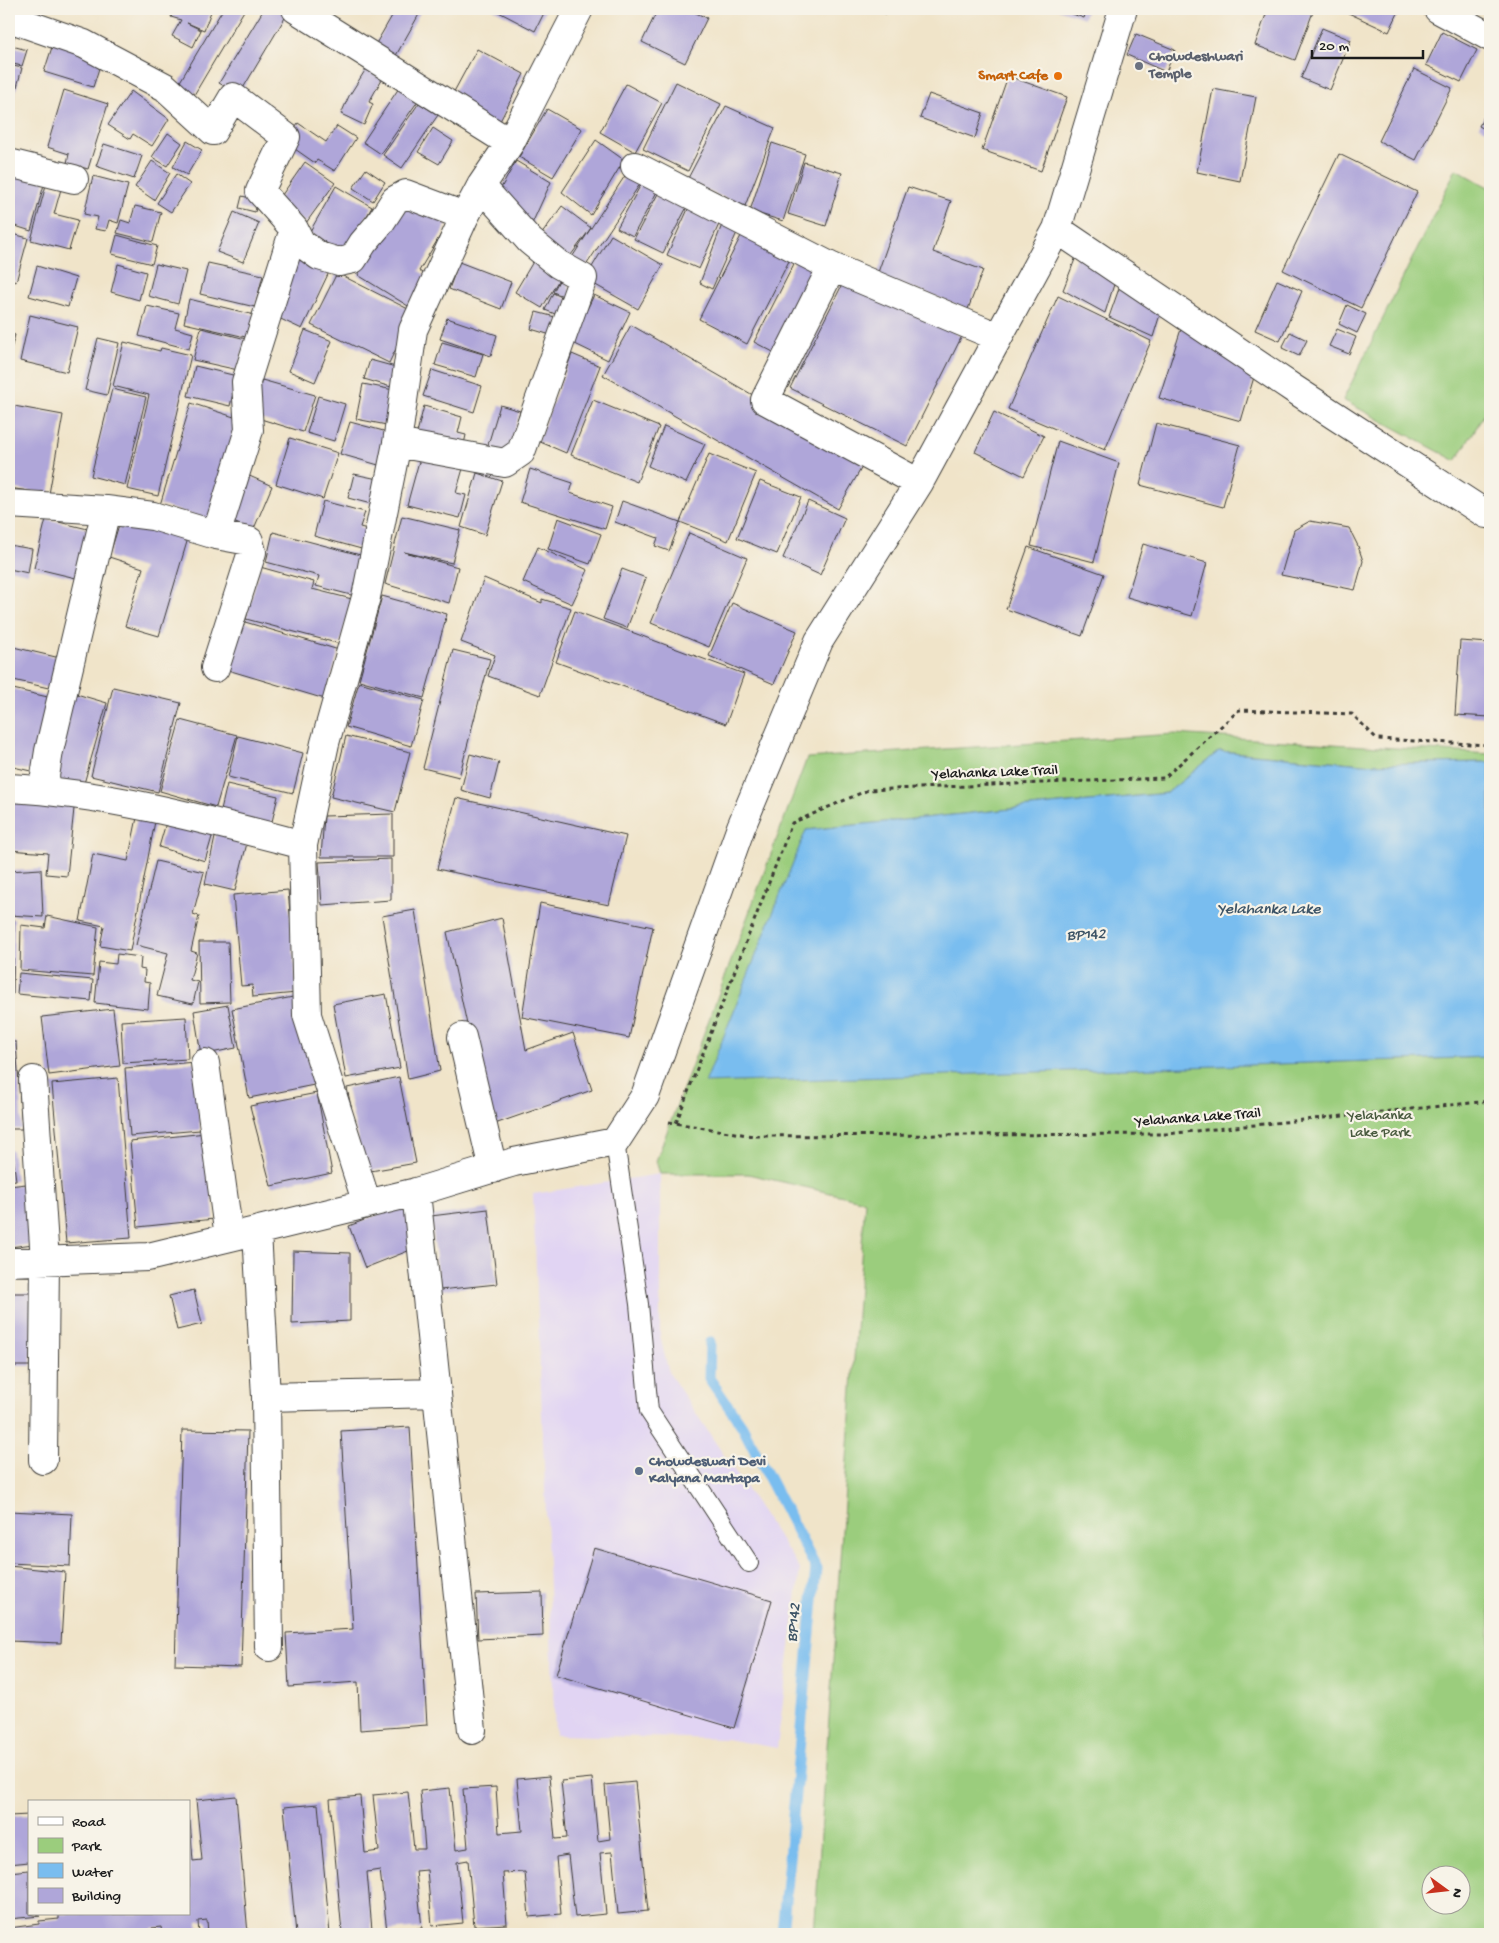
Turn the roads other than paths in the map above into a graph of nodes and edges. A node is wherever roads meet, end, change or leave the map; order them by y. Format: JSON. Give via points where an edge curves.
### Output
{"nodes":[{"id":1,"x":296,"y":9,"type":"edge"},
{"id":2,"x":579,"y":9,"type":"edge"},
{"id":3,"x":1123,"y":9,"type":"edge"},
{"id":4,"x":1438,"y":9,"type":"edge"},
{"id":5,"x":9,"y":18,"type":"edge"},
{"id":6,"x":1489,"y":33,"type":"edge"},
{"id":7,"x":510,"y":143,"type":"junction"},
{"id":8,"x":9,"y":163,"type":"edge"},
{"id":9,"x":635,"y":166,"type":"dead end"},
{"id":10,"x":74,"y":179,"type":"dead end"},
{"id":11,"x":481,"y":186,"type":"junction"},
{"id":12,"x":464,"y":218,"type":"junction"},
{"id":13,"x":294,"y":229,"type":"junction"},
{"id":14,"x":1057,"y":229,"type":"junction"},
{"id":15,"x":832,"y":267,"type":"junction"},
{"id":16,"x":998,"y":337,"type":"junction"},
{"id":17,"x":396,"y":443,"type":"junction"},
{"id":18,"x":919,"y":483,"type":"junction"},
{"id":19,"x":9,"y":504,"type":"edge"},
{"id":20,"x":106,"y":510,"type":"junction"},
{"id":21,"x":1490,"y":514,"type":"edge"},
{"id":22,"x":216,"y":535,"type":"junction"},
{"id":23,"x":215,"y":668,"type":"dead end"},
{"id":24,"x":9,"y":788,"type":"edge"},
{"id":25,"x":47,"y":790,"type":"junction"},
{"id":26,"x":303,"y":845,"type":"junction"},
{"id":27,"x":462,"y":1038,"type":"dead end"},
{"id":28,"x":205,"y":1063,"type":"dead end"},
{"id":29,"x":33,"y":1080,"type":"dead end"},
{"id":30,"x":615,"y":1142,"type":"junction"},
{"id":31,"x":493,"y":1169,"type":"junction"},
{"id":32,"x":416,"y":1192,"type":"junction"},
{"id":33,"x":367,"y":1204,"type":"junction"},
{"id":34,"x":257,"y":1230,"type":"junction"},
{"id":35,"x":229,"y":1238,"type":"junction"},
{"id":36,"x":45,"y":1261,"type":"junction"},
{"id":37,"x":9,"y":1262,"type":"edge"},
{"id":38,"x":437,"y":1393,"type":"junction"},
{"id":39,"x":266,"y":1397,"type":"junction"},
{"id":40,"x":44,"y":1460,"type":"dead end"},
{"id":41,"x":749,"y":1563,"type":"dead end"},
{"id":42,"x":268,"y":1647,"type":"dead end"},
{"id":43,"x":472,"y":1730,"type":"dead end"}],
"edges":[{"from":1,"to":7,"type":"street"},
{"from":2,"to":7,"type":"street"},
{"from":3,"to":14,"type":"street"},
{"from":4,"to":6,"type":"street"},
{"from":5,"to":13,"type":"street","via":[[84,44],[165,87],[213,131],[233,97],[286,136],[260,191]]},
{"from":7,"to":11,"type":"street"},
{"from":8,"to":10,"type":"street"},
{"from":9,"to":15,"type":"street"},
{"from":11,"to":12,"type":"street"},
{"from":11,"to":17,"type":"street","via":[[530,241],[558,264],[584,278],[521,452],[505,463]]},
{"from":12,"to":13,"type":"street","via":[[406,194],[394,200],[354,260],[339,262],[319,256],[301,244]]},
{"from":12,"to":17,"type":"street","via":[[414,330]]},
{"from":13,"to":22,"type":"street","via":[[246,382],[249,430]]},
{"from":14,"to":16,"type":"street"},
{"from":14,"to":21,"type":"street","via":[[1294,389]]},
{"from":15,"to":16,"type":"street"},
{"from":15,"to":18,"type":"street","via":[[765,400]]},
{"from":16,"to":18,"type":"street"},
{"from":17,"to":26,"type":"street","via":[[366,597],[325,743]]},
{"from":18,"to":30,"type":"street","via":[[819,641],[741,826],[645,1096]]},
{"from":19,"to":20,"type":"street"},
{"from":20,"to":22,"type":"street","via":[[153,516]]},
{"from":20,"to":25,"type":"street","via":[[49,751],[45,776]]},
{"from":22,"to":23,"type":"street","via":[[249,541],[252,552]]},
{"from":24,"to":25,"type":"street"},
{"from":25,"to":26,"type":"street","via":[[190,815]]},
{"from":26,"to":33,"type":"street","via":[[307,1015]]},
{"from":27,"to":31,"type":"street"},
{"from":28,"to":35,"type":"street"},
{"from":29,"to":36,"type":"street"},
{"from":30,"to":31,"type":"street"},
{"from":30,"to":41,"type":"lane","via":[[638,1304],[649,1411]]},
{"from":31,"to":32,"type":"street"},
{"from":32,"to":33,"type":"street"},
{"from":32,"to":38,"type":"street"},
{"from":33,"to":34,"type":"street"},
{"from":34,"to":35,"type":"street"},
{"from":34,"to":39,"type":"street"},
{"from":35,"to":36,"type":"street","via":[[148,1257]]},
{"from":36,"to":37,"type":"street"},
{"from":36,"to":40,"type":"street"},
{"from":38,"to":39,"type":"street"},
{"from":38,"to":43,"type":"street"},
{"from":39,"to":42,"type":"street"}]}
